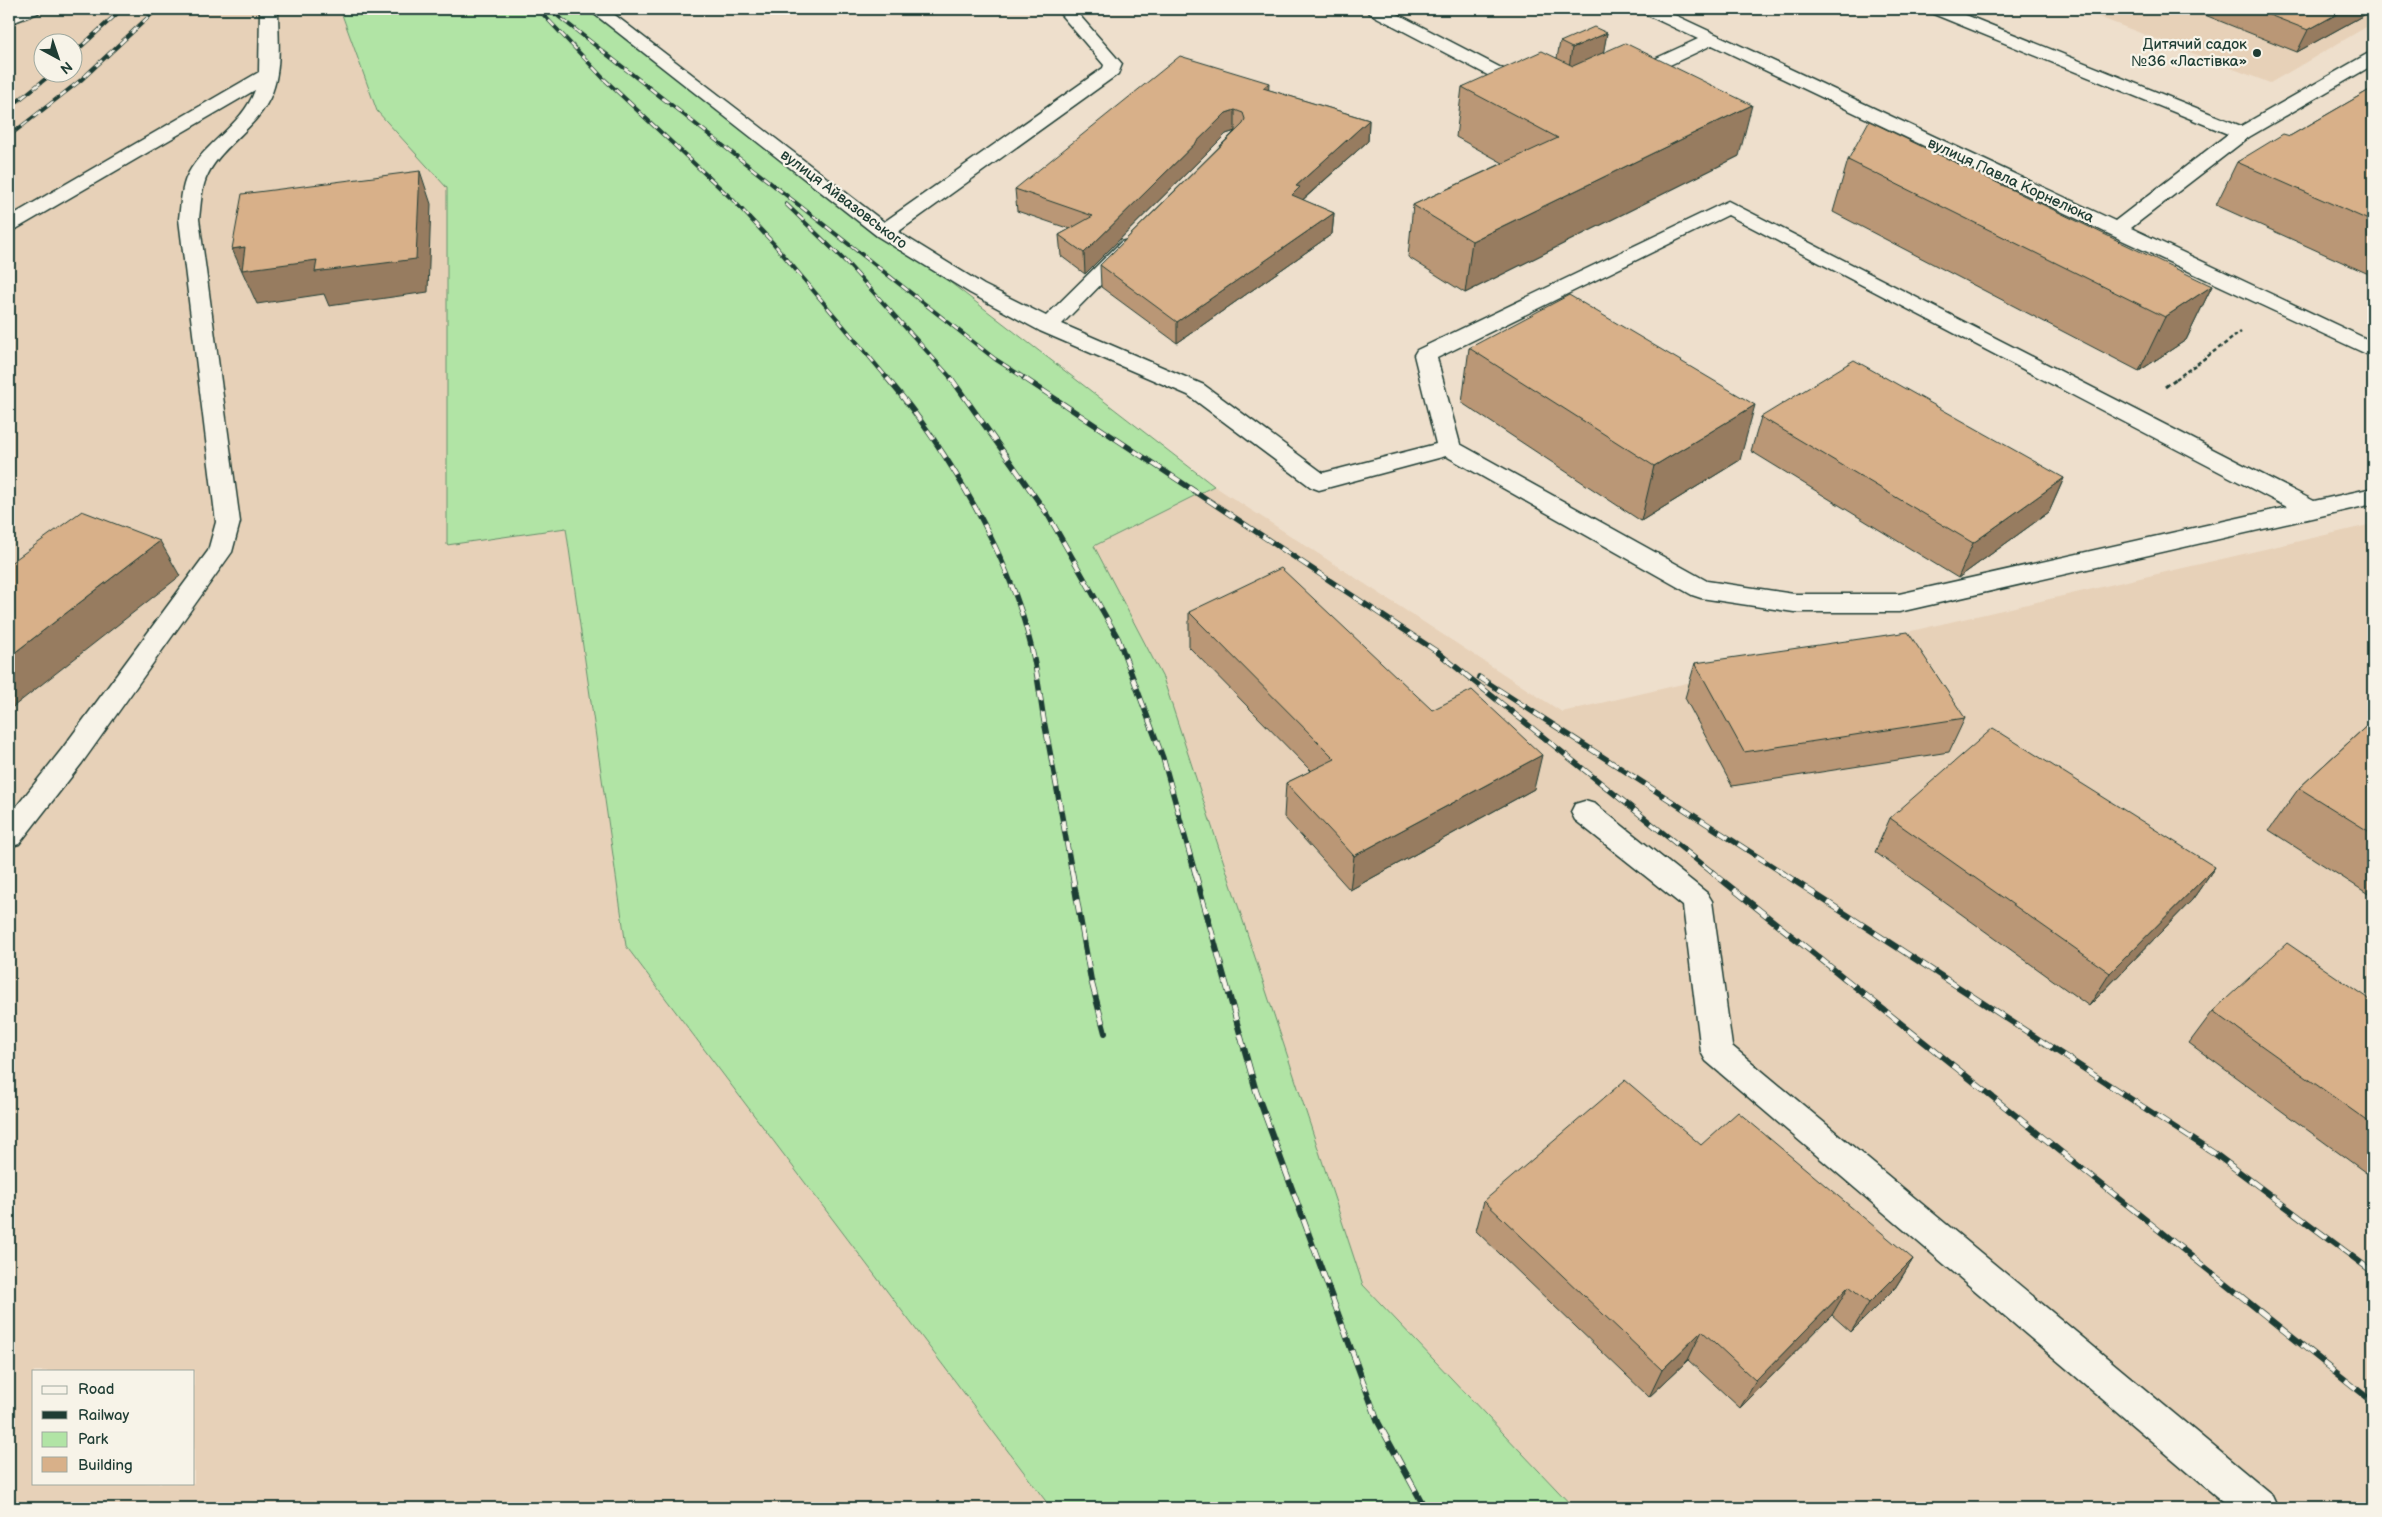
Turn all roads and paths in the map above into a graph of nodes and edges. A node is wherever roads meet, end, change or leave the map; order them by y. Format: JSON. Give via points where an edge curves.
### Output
{"nodes":[{"id":1,"x":32,"y":9,"type":"edge"},
{"id":2,"x":269,"y":9,"type":"edge"},
{"id":3,"x":596,"y":9,"type":"edge"},
{"id":4,"x":1065,"y":9,"type":"edge"},
{"id":5,"x":1375,"y":9,"type":"edge"},
{"id":6,"x":1649,"y":9,"type":"edge"},
{"id":7,"x":1937,"y":9,"type":"edge"},
{"id":8,"x":9,"y":19,"type":"edge"},
{"id":9,"x":1712,"y":39,"type":"junction"},
{"id":10,"x":2373,"y":58,"type":"edge"},
{"id":11,"x":269,"y":74,"type":"junction"},
{"id":12,"x":1616,"y":83,"type":"edge"},
{"id":13,"x":1547,"y":99,"type":"edge"},
{"id":14,"x":2242,"y":133,"type":"junction"},
{"id":15,"x":9,"y":225,"type":"edge"},
{"id":16,"x":1144,"y":229,"type":"edge"},
{"id":17,"x":2116,"y":230,"type":"junction"},
{"id":18,"x":884,"y":232,"type":"junction"},
{"id":19,"x":2277,"y":305,"type":"junction"},
{"id":20,"x":1048,"y":326,"type":"junction"},
{"id":21,"x":2373,"y":350,"type":"edge"},
{"id":22,"x":2128,"y":414,"type":"junction"},
{"id":23,"x":1448,"y":448,"type":"junction"},
{"id":24,"x":2373,"y":496,"type":"edge"},
{"id":25,"x":2311,"y":509,"type":"junction"},
{"id":26,"x":1584,"y":812,"type":"dead end"},
{"id":27,"x":9,"y":836,"type":"edge"},
{"id":28,"x":2259,"y":1508,"type":"edge"}],
"edges":[{"from":1,"to":8,"type":"street"},
{"from":2,"to":11,"type":"street"},
{"from":3,"to":18,"type":"street","name":"вулиця Айвазовського"},
{"from":4,"to":18,"type":"street","via":[[1113,64],[1112,70]]},
{"from":5,"to":13,"type":"street"},
{"from":6,"to":9,"type":"street","name":"вулиця Павла Корнелюка"},
{"from":7,"to":14,"type":"street"},
{"from":9,"to":12,"type":"street"},
{"from":9,"to":17,"type":"street","name":"вулиця Павла Корнелюка"},
{"from":10,"to":14,"type":"street"},
{"from":11,"to":15,"type":"street"},
{"from":11,"to":27,"type":"street","via":[[263,95],[209,158],[192,189],[189,219],[228,522],[220,552],[72,756]]},
{"from":14,"to":17,"type":"street"},
{"from":16,"to":20,"type":"street"},
{"from":17,"to":19,"type":"street","name":"вулиця Павла Корнелюка"},
{"from":18,"to":20,"type":"street","name":"вулиця Айвазовського","via":[[977,289]]},
{"from":19,"to":21,"type":"street","name":"вулиця Павла Корнелюка"},
{"from":19,"to":22,"type":"path"},
{"from":20,"to":23,"type":"street","name":"вулиця Айвазовського","via":[[1196,390],[1319,482]]},
{"from":22,"to":23,"type":"street","via":[[1728,207],[1425,355]]},
{"from":22,"to":25,"type":"street"},
{"from":23,"to":25,"type":"street","via":[[1701,589],[1794,603],[1900,603]]},
{"from":24,"to":25,"type":"street"},
{"from":26,"to":28,"type":"street","via":[[1698,900],[1717,1052]]}]}
